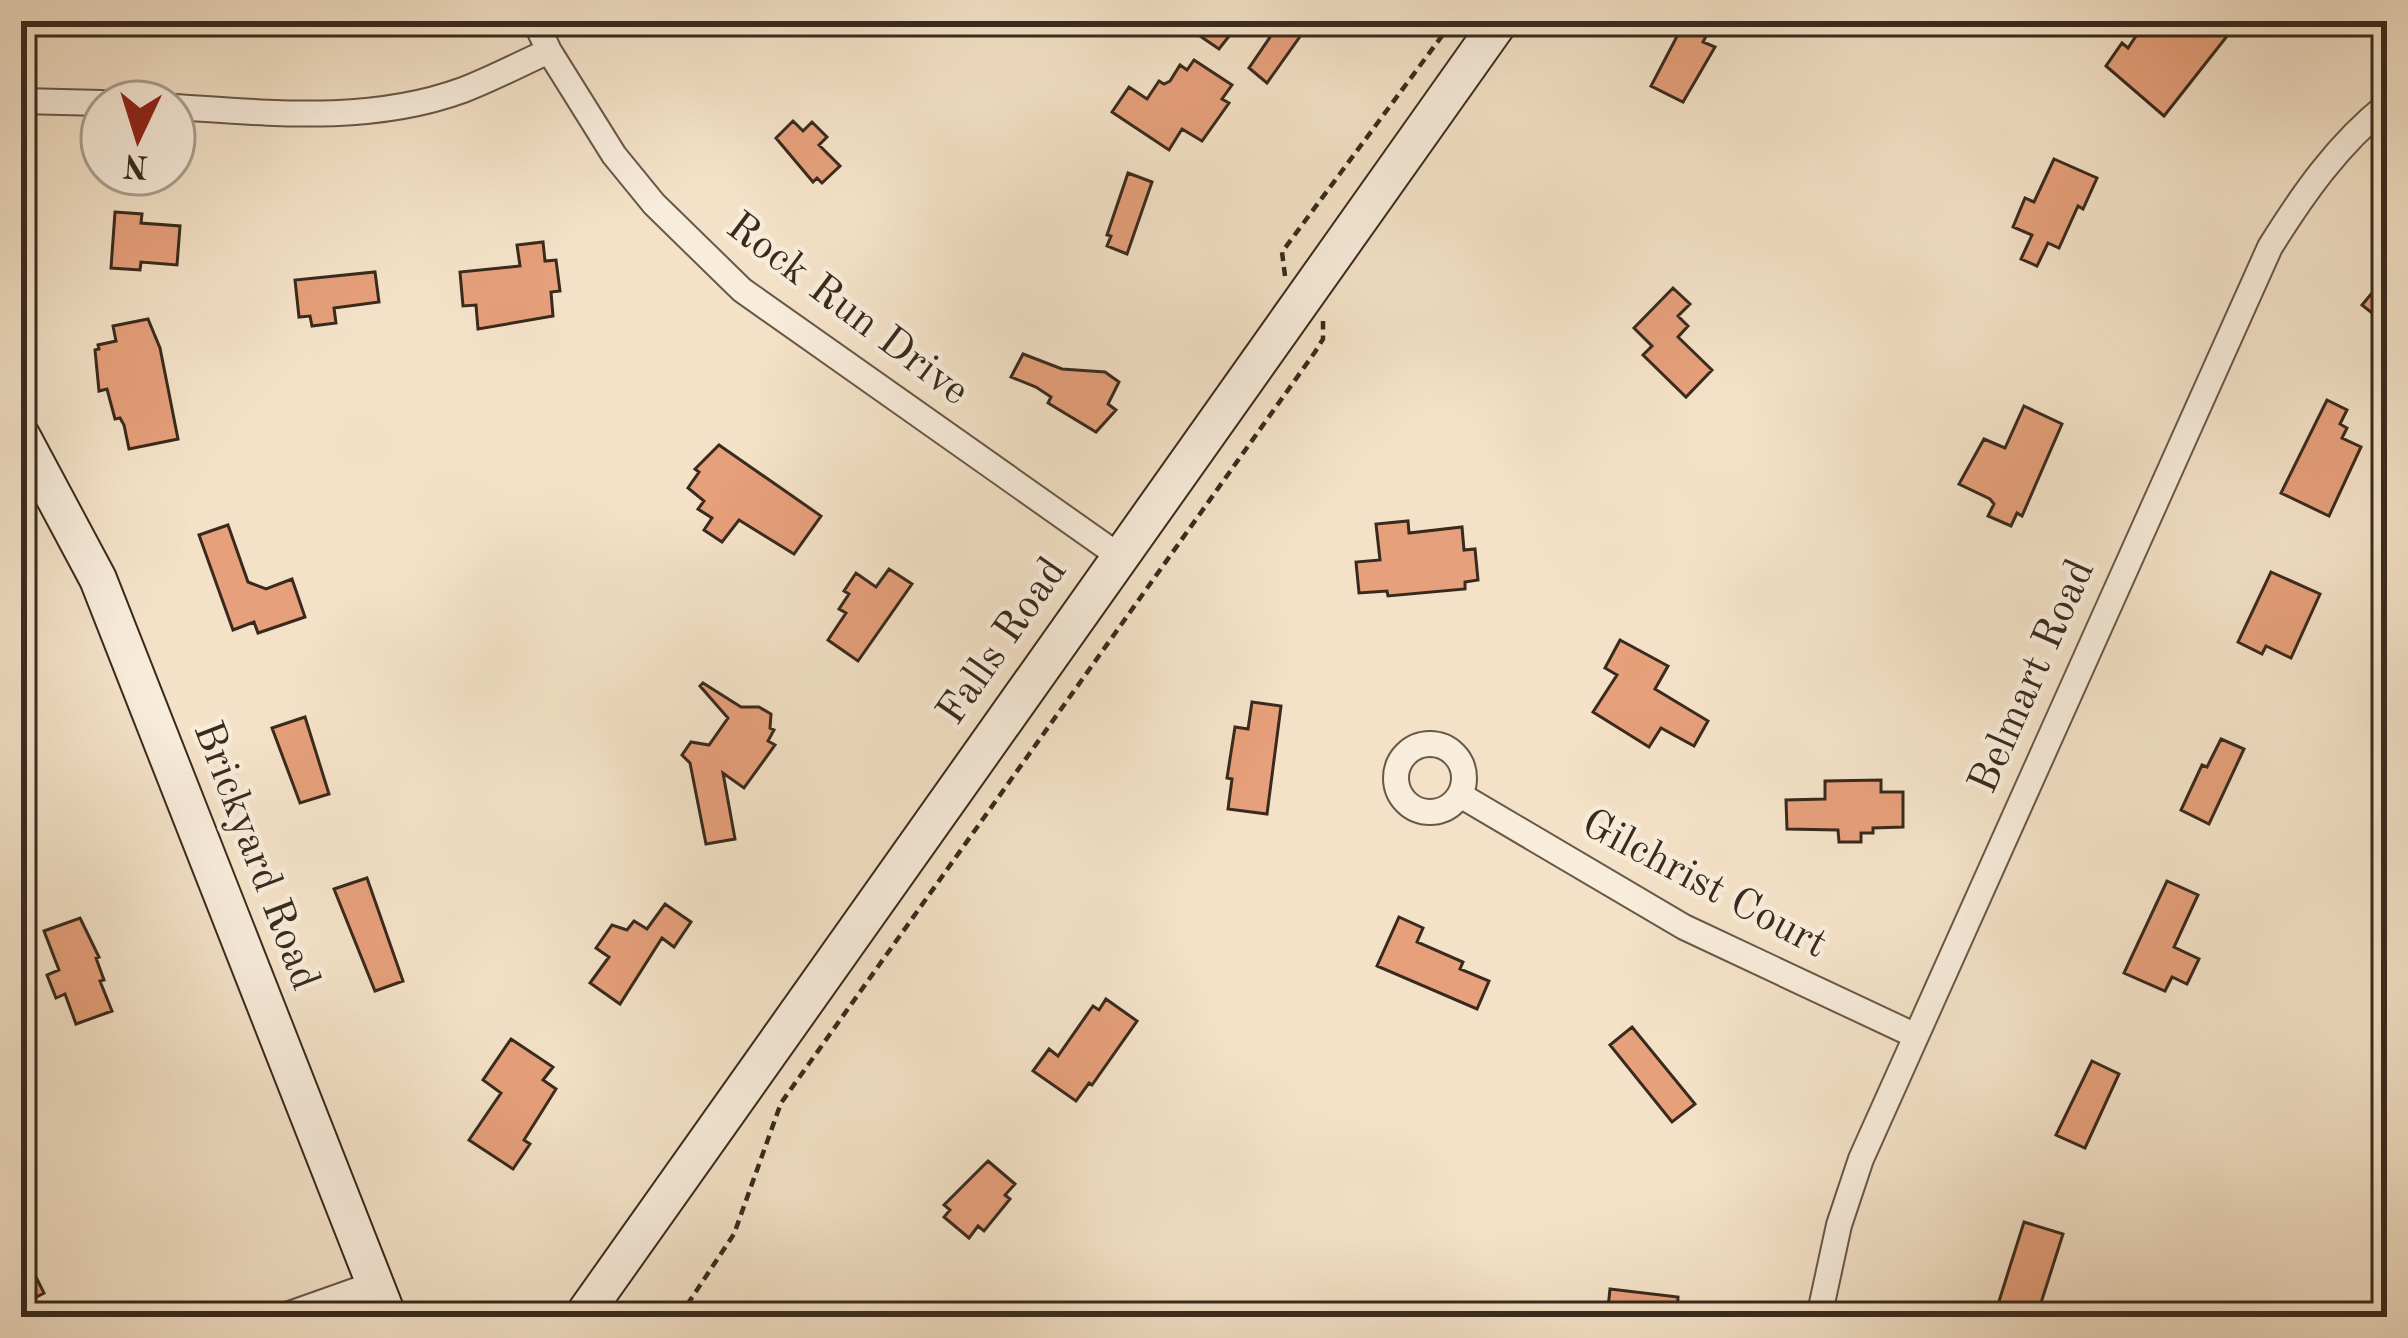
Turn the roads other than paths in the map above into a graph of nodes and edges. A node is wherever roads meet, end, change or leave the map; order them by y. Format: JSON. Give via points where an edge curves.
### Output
{"nodes":[{"id":1,"x":535,"y":21,"type":"edge"},
{"id":2,"x":1500,"y":21,"type":"edge"},
{"id":3,"x":549,"y":51,"type":"junction"},
{"id":4,"x":21,"y":101,"type":"edge"},
{"id":5,"x":78,"y":102,"type":"edge"},
{"id":6,"x":2387,"y":105,"type":"edge"},
{"id":7,"x":198,"y":109,"type":"edge"},
{"id":8,"x":21,"y":435,"type":"edge"},
{"id":9,"x":1120,"y":556,"type":"junction"},
{"id":10,"x":1460,"y":795,"type":"dead end"},
{"id":11,"x":1916,"y":1036,"type":"junction"},
{"id":12,"x":381,"y":1300,"type":"edge"},
{"id":13,"x":280,"y":1317,"type":"edge"},
{"id":14,"x":582,"y":1317,"type":"edge"},
{"id":15,"x":1819,"y":1317,"type":"edge"}],
"edges":[{"from":1,"to":3,"type":"street","name":"Rock Run Drive"},
{"from":2,"to":9,"type":"main road","name":"Falls Road"},
{"from":3,"to":7,"type":"street","via":[[460,91],[361,112]]},
{"from":3,"to":9,"type":"street","name":"Rock Run Drive","via":[[627,171],[742,290]]},
{"from":4,"to":5,"type":"street"},
{"from":6,"to":11,"type":"street","name":"Belmart Road","via":[[2355,131],[2270,247]]},
{"from":8,"to":12,"type":"main road","name":"Brickyard Road","via":[[98,579]]},
{"from":9,"to":14,"type":"main road","name":"Falls Road"},
{"from":10,"to":11,"type":"street","name":"Gilchrist Court","via":[[1684,927]]},
{"from":11,"to":15,"type":"street","name":"Belmart Road","via":[[1861,1159]]},
{"from":12,"to":13,"type":"street"}]}
